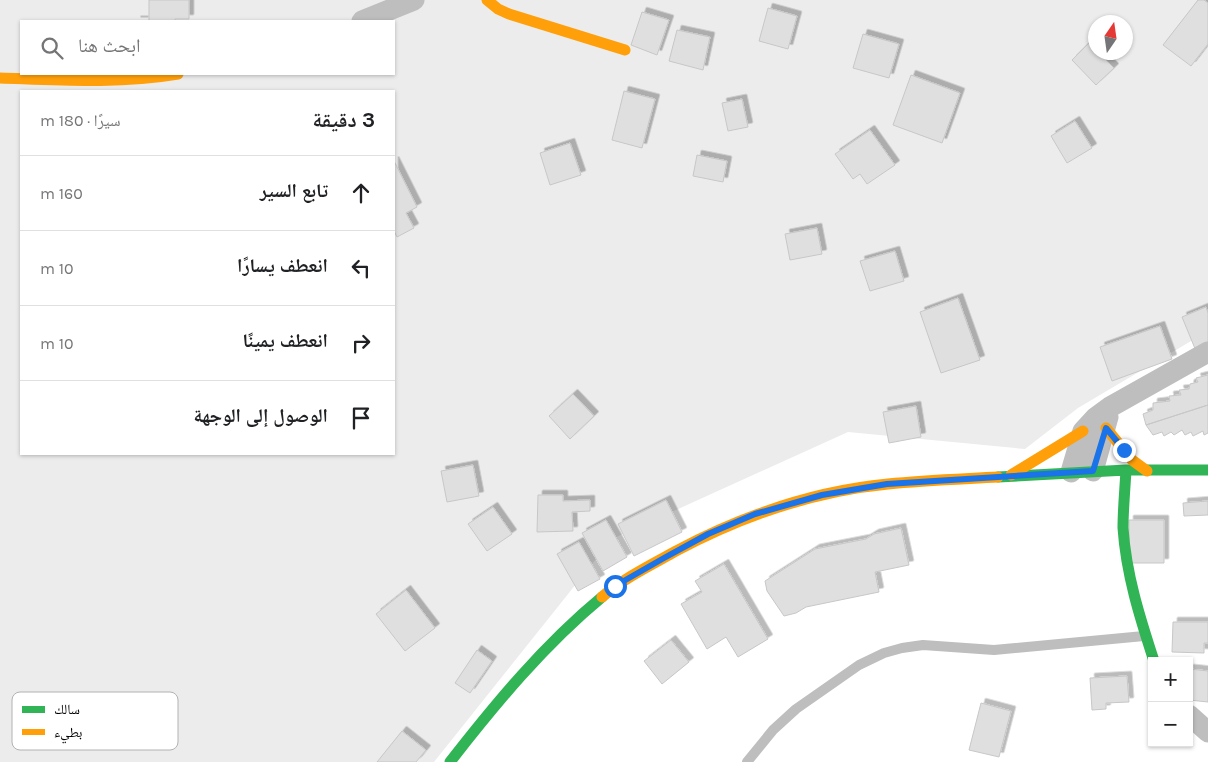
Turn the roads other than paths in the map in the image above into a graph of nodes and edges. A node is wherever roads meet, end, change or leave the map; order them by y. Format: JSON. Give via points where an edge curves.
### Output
{"nodes":[{"id":1,"x":414,"y":0,"type":"edge"},
{"id":2,"x":486,"y":0,"type":"edge"},
{"id":3,"x":364,"y":20,"type":"edge"},
{"id":4,"x":624,"y":50,"type":"dead end"},
{"id":5,"x":170,"y":75,"type":"edge"},
{"id":6,"x":0,"y":78,"type":"edge"},
{"id":7,"x":1208,"y":352,"type":"edge"},
{"id":8,"x":1108,"y":417,"type":"junction"},
{"id":9,"x":1082,"y":431,"type":"junction"},
{"id":10,"x":1126,"y":470,"type":"junction"},
{"id":11,"x":1147,"y":470,"type":"junction"},
{"id":12,"x":1208,"y":470,"type":"edge"},
{"id":13,"x":1093,"y":471,"type":"junction"},
{"id":14,"x":1071,"y":472,"type":"junction"},
{"id":15,"x":1009,"y":476,"type":"junction"},
{"id":16,"x":1146,"y":636,"type":"junction"},
{"id":17,"x":1153,"y":657,"type":"edge"},
{"id":18,"x":1193,"y":719,"type":"edge"},
{"id":19,"x":1208,"y":732,"type":"edge"},
{"id":20,"x":450,"y":762,"type":"edge"},
{"id":21,"x":747,"y":762,"type":"edge"}],
"edges":[{"from":1,"to":3,"type":"street"},
{"from":2,"to":4,"type":"street","via":[[509,14]]},
{"from":5,"to":6,"type":"street","via":[[130,80]]},
{"from":7,"to":8,"type":"street"},
{"from":8,"to":9,"type":"street","via":[[1096,418]]},
{"from":8,"to":11,"type":"street","via":[[1132,460]]},
{"from":8,"to":13,"type":"street"},
{"from":9,"to":14,"type":"street"},
{"from":9,"to":15,"type":"street"},
{"from":10,"to":11,"type":"street"},
{"from":10,"to":13,"type":"street"},
{"from":10,"to":16,"type":"street","via":[[1123,534]]},
{"from":11,"to":12,"type":"street"},
{"from":13,"to":14,"type":"street"},
{"from":14,"to":15,"type":"street"},
{"from":15,"to":20,"type":"street","via":[[887,484],[822,495],[755,514],[708,534],[615,586],[579,616],[495,704]]},
{"from":16,"to":17,"type":"street"},
{"from":16,"to":21,"type":"lane","via":[[994,650],[923,645],[884,653],[859,665],[796,709],[773,730]]},
{"from":18,"to":19,"type":"street"}]}
